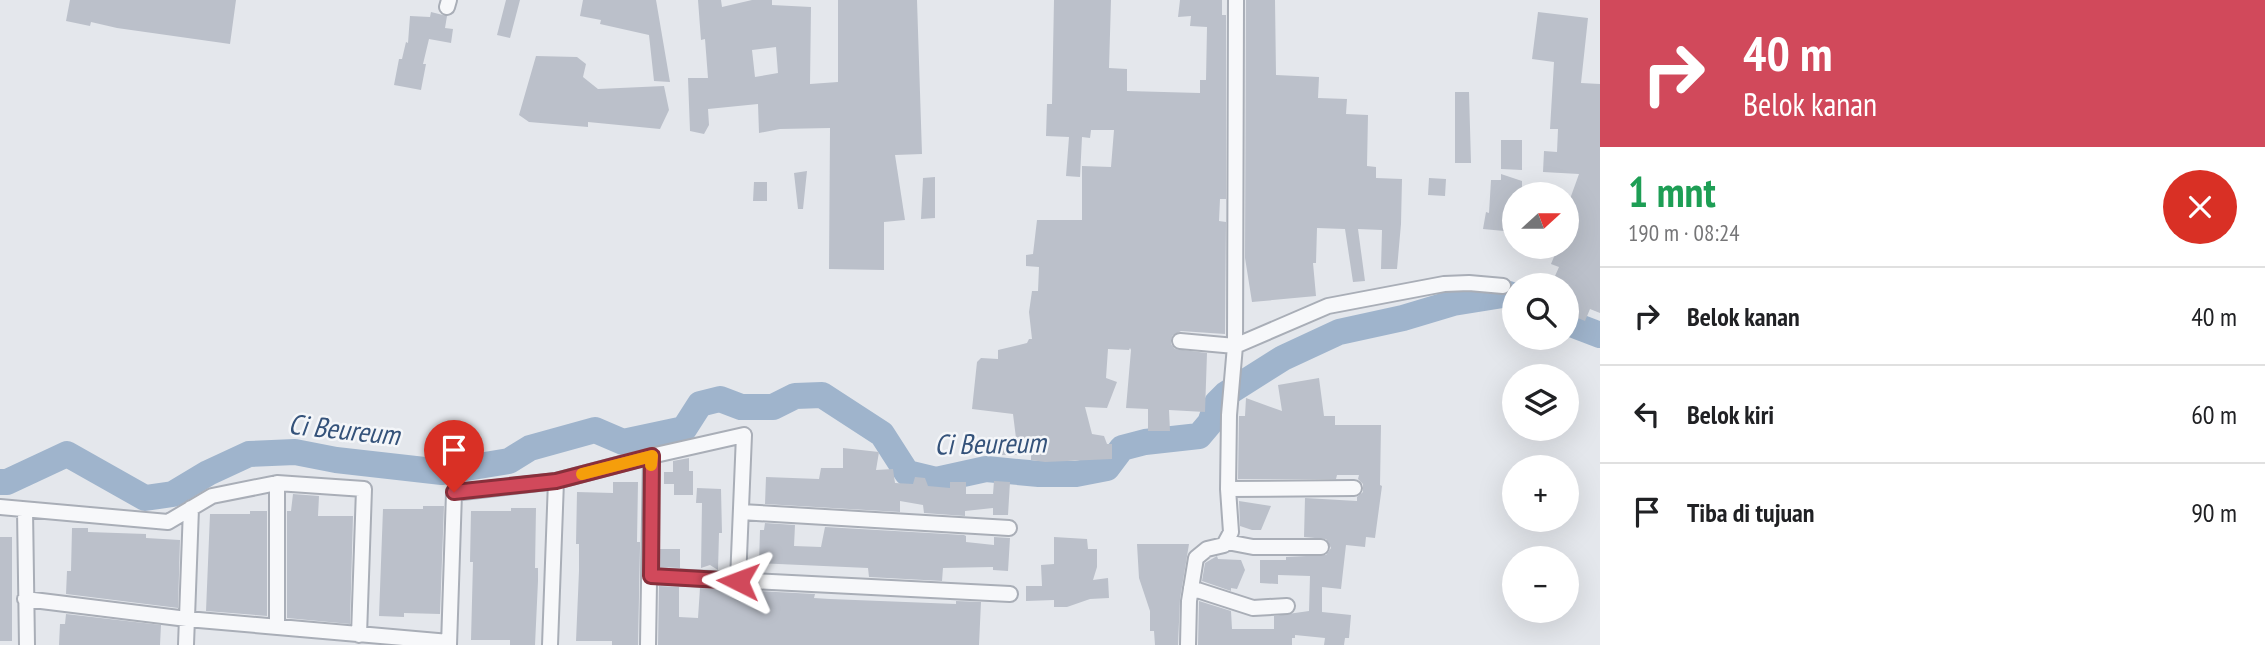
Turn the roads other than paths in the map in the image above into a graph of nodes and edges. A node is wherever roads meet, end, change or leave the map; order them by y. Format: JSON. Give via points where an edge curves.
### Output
{"nodes":[{"id":1,"x":1236,"y":0,"type":"edge"},
{"id":2,"x":1502,"y":286,"type":"edge"},
{"id":3,"x":1180,"y":341,"type":"dead end"},
{"id":4,"x":1235,"y":346,"type":"junction"},
{"id":5,"x":652,"y":456,"type":"junction"},
{"id":6,"x":556,"y":481,"type":"junction"},
{"id":7,"x":277,"y":484,"type":"junction"},
{"id":8,"x":1354,"y":488,"type":"dead end"},
{"id":9,"x":1228,"y":489,"type":"junction"},
{"id":10,"x":0,"y":507,"type":"edge"},
{"id":11,"x":191,"y":508,"type":"junction"},
{"id":12,"x":25,"y":510,"type":"junction"},
{"id":13,"x":741,"y":512,"type":"junction"},
{"id":14,"x":1009,"y":528,"type":"dead end"},
{"id":15,"x":1227,"y":542,"type":"junction"},
{"id":16,"x":1321,"y":547,"type":"dead end"},
{"id":17,"x":651,"y":576,"type":"junction"},
{"id":18,"x":738,"y":581,"type":"junction"},
{"id":19,"x":1191,"y":588,"type":"junction"},
{"id":20,"x":1010,"y":594,"type":"dead end"},
{"id":21,"x":25,"y":599,"type":"junction"},
{"id":22,"x":1287,"y":606,"type":"dead end"},
{"id":23,"x":187,"y":619,"type":"junction"},
{"id":24,"x":277,"y":627,"type":"junction"},
{"id":25,"x":359,"y":635,"type":"junction"},
{"id":26,"x":449,"y":644,"type":"edge"},
{"id":27,"x":27,"y":645,"type":"edge"},
{"id":28,"x":186,"y":645,"type":"edge"},
{"id":29,"x":550,"y":645,"type":"edge"},
{"id":30,"x":648,"y":645,"type":"edge"},
{"id":31,"x":1188,"y":645,"type":"edge"}],
"edges":[{"from":1,"to":4,"type":"street"},
{"from":2,"to":4,"type":"street","via":[[1444,284],[1328,306]]},
{"from":3,"to":4,"type":"street"},
{"from":4,"to":9,"type":"street"},
{"from":5,"to":6,"type":"street"},
{"from":5,"to":13,"type":"street","via":[[744,435]]},
{"from":5,"to":17,"type":"street"},
{"from":6,"to":26,"type":"street","via":[[454,492]]},
{"from":6,"to":29,"type":"street"},
{"from":7,"to":11,"type":"street","via":[[212,496]]},
{"from":7,"to":24,"type":"street"},
{"from":7,"to":25,"type":"street","via":[[364,489]]},
{"from":8,"to":9,"type":"street"},
{"from":9,"to":15,"type":"street","via":[[1231,532]]},
{"from":10,"to":12,"type":"street"},
{"from":11,"to":12,"type":"street","via":[[169,522]]},
{"from":11,"to":23,"type":"street"},
{"from":12,"to":21,"type":"street"},
{"from":13,"to":14,"type":"street"},
{"from":13,"to":18,"type":"street"},
{"from":15,"to":16,"type":"street","via":[[1253,547]]},
{"from":15,"to":19,"type":"street","via":[[1198,554]]},
{"from":17,"to":18,"type":"street"},
{"from":17,"to":30,"type":"street"},
{"from":18,"to":20,"type":"street"},
{"from":19,"to":22,"type":"street","via":[[1253,608]]},
{"from":19,"to":31,"type":"street"},
{"from":21,"to":23,"type":"street"},
{"from":21,"to":27,"type":"street"},
{"from":23,"to":24,"type":"street"},
{"from":23,"to":28,"type":"street"},
{"from":24,"to":25,"type":"street"},
{"from":25,"to":26,"type":"street"}]}
